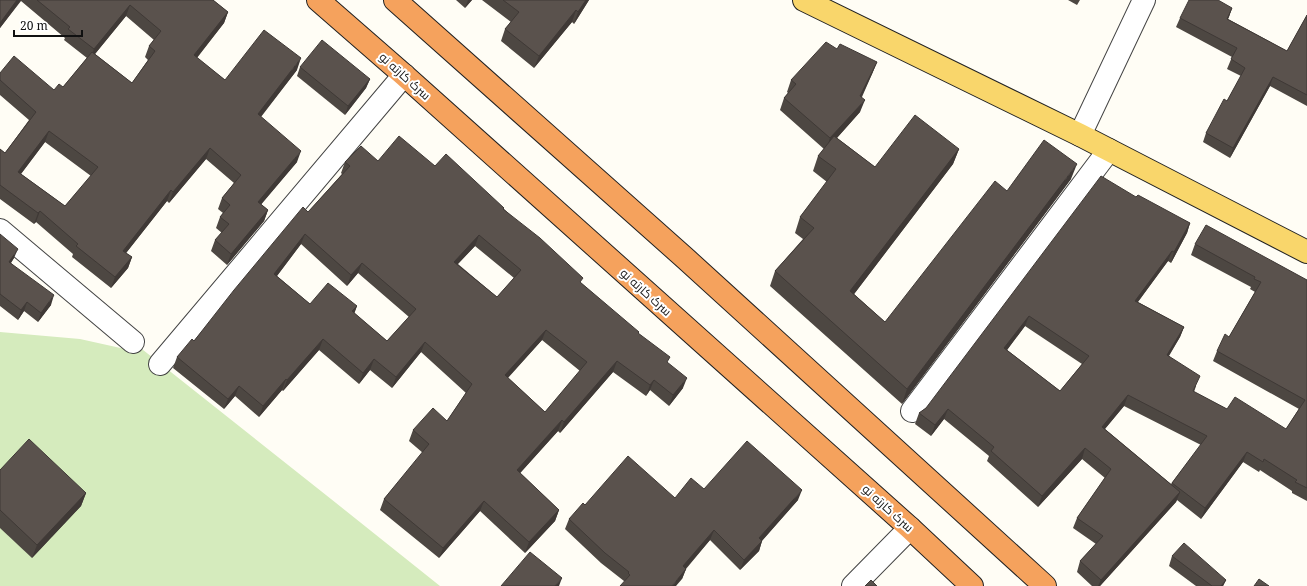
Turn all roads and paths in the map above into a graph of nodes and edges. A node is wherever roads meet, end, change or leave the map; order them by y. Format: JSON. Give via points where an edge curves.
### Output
{"nodes":[{"id":1,"x":318,"y":0,"type":"edge"},
{"id":2,"x":395,"y":0,"type":"edge"},
{"id":3,"x":804,"y":0,"type":"edge"},
{"id":4,"x":1144,"y":0,"type":"edge"},
{"id":5,"x":404,"y":75,"type":"junction"},
{"id":6,"x":1080,"y":135,"type":"junction"},
{"id":7,"x":1109,"y":150,"type":"junction"},
{"id":8,"x":0,"y":230,"type":"edge"},
{"id":9,"x":1307,"y":252,"type":"edge"},
{"id":10,"x":132,"y":342,"type":"dead end"},
{"id":11,"x":160,"y":364,"type":"dead end"},
{"id":12,"x":912,"y":411,"type":"dead end"},
{"id":13,"x":910,"y":528,"type":"junction"},
{"id":14,"x":853,"y":586,"type":"edge"},
{"id":15,"x":972,"y":586,"type":"edge"},
{"id":16,"x":1045,"y":586,"type":"edge"}],
"edges":[{"from":1,"to":5,"type":"highway","name":"سرک کارته نو"},
{"from":2,"to":16,"type":"highway","via":[[686,259]]},
{"from":3,"to":6,"type":"main road"},
{"from":4,"to":6,"type":"street"},
{"from":5,"to":11,"type":"street"},
{"from":5,"to":13,"type":"highway","name":"سرک کارته نو"},
{"from":6,"to":7,"type":"main road"},
{"from":7,"to":9,"type":"main road"},
{"from":7,"to":12,"type":"street"},
{"from":8,"to":10,"type":"street"},
{"from":13,"to":14,"type":"street"},
{"from":13,"to":15,"type":"highway","name":"سرک کارته نو"}]}
